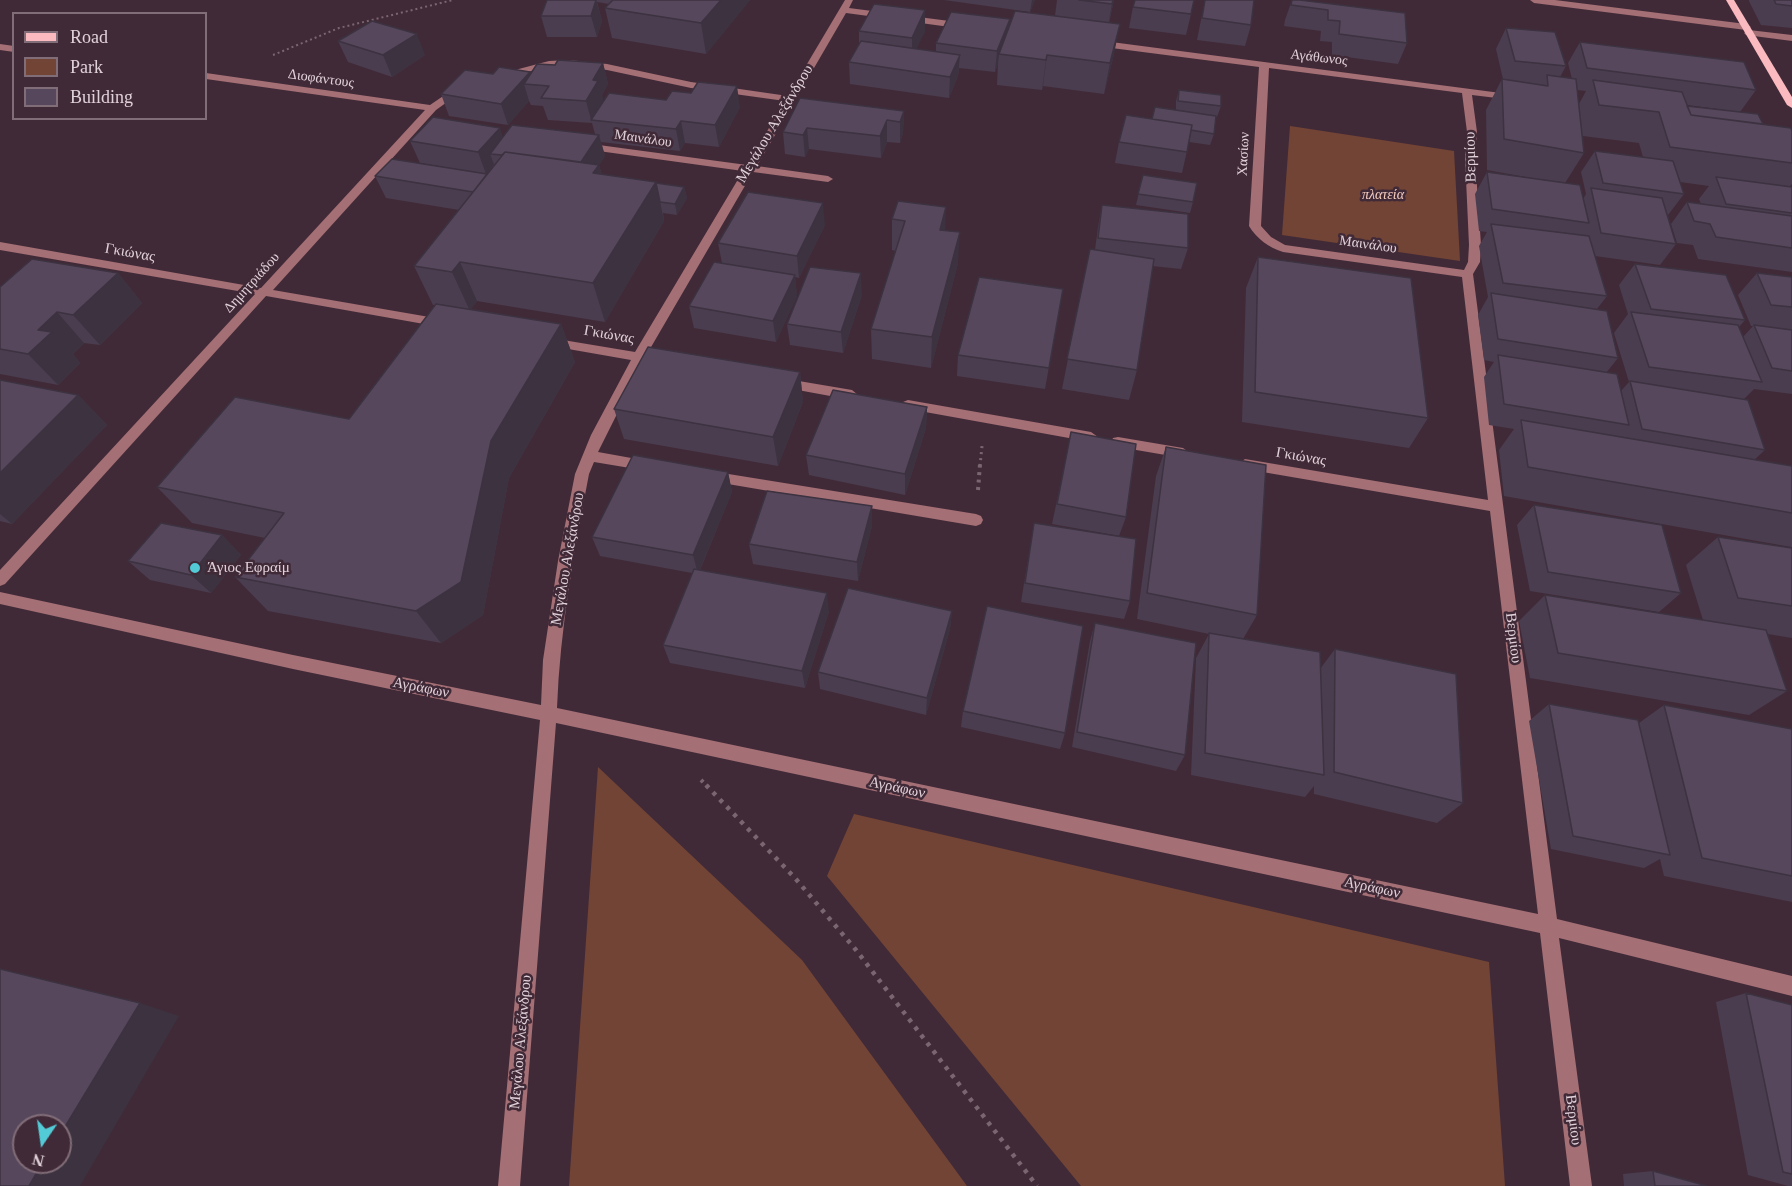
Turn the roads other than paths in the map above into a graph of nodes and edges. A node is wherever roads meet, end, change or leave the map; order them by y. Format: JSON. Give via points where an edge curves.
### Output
{"nodes":[{"id":1,"x":1534,"y":0,"type":"edge"},
{"id":2,"x":1730,"y":0,"type":"edge"},
{"id":3,"x":846,"y":5,"type":"edge"},
{"id":4,"x":972,"y":27,"type":"edge"},
{"id":5,"x":1748,"y":30,"type":"junction"},
{"id":6,"x":1792,"y":38,"type":"edge"},
{"id":7,"x":1089,"y":42,"type":"edge"},
{"id":8,"x":1264,"y":65,"type":"junction"},
{"id":9,"x":207,"y":76,"type":"edge"},
{"id":10,"x":493,"y":77,"type":"edge"},
{"id":11,"x":471,"y":84,"type":"edge"},
{"id":12,"x":1467,"y":91,"type":"junction"},
{"id":13,"x":790,"y":99,"type":"junction"},
{"id":14,"x":1525,"y":99,"type":"edge"},
{"id":15,"x":1792,"y":105,"type":"edge"},
{"id":16,"x":432,"y":108,"type":"junction"},
{"id":17,"x":572,"y":144,"type":"edge"},
{"id":18,"x":749,"y":169,"type":"junction"},
{"id":19,"x":828,"y":179,"type":"dead end"},
{"id":20,"x":1266,"y":240,"type":"joint"},
{"id":21,"x":0,"y":246,"type":"edge"},
{"id":22,"x":1467,"y":274,"type":"junction"},
{"id":23,"x":263,"y":293,"type":"junction"},
{"id":24,"x":451,"y":325,"type":"edge"},
{"id":25,"x":534,"y":339,"type":"edge"},
{"id":26,"x":639,"y":357,"type":"junction"},
{"id":27,"x":674,"y":363,"type":"edge"},
{"id":28,"x":766,"y":380,"type":"edge"},
{"id":29,"x":869,"y":398,"type":"edge"},
{"id":30,"x":892,"y":402,"type":"edge"},
{"id":31,"x":1194,"y":455,"type":"edge"},
{"id":32,"x":590,"y":456,"type":"junction"},
{"id":33,"x":1228,"y":461,"type":"edge"},
{"id":34,"x":660,"y":468,"type":"edge"},
{"id":35,"x":695,"y":474,"type":"edge"},
{"id":36,"x":1496,"y":507,"type":"junction"},
{"id":37,"x":976,"y":520,"type":"road end"},
{"id":38,"x":0,"y":580,"type":"edge"},
{"id":39,"x":0,"y":598,"type":"edge"},
{"id":40,"x":549,"y":714,"type":"junction"},
{"id":41,"x":1549,"y":926,"type":"junction"},
{"id":42,"x":1792,"y":986,"type":"edge"},
{"id":43,"x":509,"y":1186,"type":"edge"},
{"id":44,"x":1581,"y":1186,"type":"edge"}],
"edges":[{"from":1,"to":5,"type":"street"},
{"from":2,"to":5,"type":"main road"},
{"from":3,"to":4,"type":"street"},
{"from":3,"to":13,"type":"street","name":"Μεγάλου Αλεξάνδρου"},
{"from":5,"to":6,"type":"street"},
{"from":5,"to":15,"type":"main road"},
{"from":7,"to":8,"type":"street","name":"Αγάθωνος"},
{"from":8,"to":12,"type":"street","name":"Αγάθωνος"},
{"from":8,"to":20,"type":"street","name":"Χασίων","via":[[1255,226]]},
{"from":9,"to":16,"type":"street","name":"Διοφάντους"},
{"from":10,"to":13,"type":"street","via":[[561,63]]},
{"from":11,"to":16,"type":"street","name":"Δημητριάδου"},
{"from":12,"to":14,"type":"street","name":"Αγάθωνος"},
{"from":12,"to":22,"type":"street","name":"Βερμίου","via":[[1475,245],[1474,262]]},
{"from":13,"to":18,"type":"street","name":"Μεγάλου Αλεξάνδρου"},
{"from":16,"to":23,"type":"street","name":"Δημητριάδου","via":[[424,124]]},
{"from":17,"to":18,"type":"street","name":"Μαινάλου"},
{"from":18,"to":19,"type":"street","name":"Μαινάλου"},
{"from":18,"to":26,"type":"street","name":"Μεγάλου Αλεξάνδρου"},
{"from":20,"to":22,"type":"street","name":"Μαινάλου","via":[[1289,249]]},
{"from":21,"to":23,"type":"street","name":"Γκιώνας"},
{"from":22,"to":36,"type":"street","name":"Βερμίου"},
{"from":23,"to":24,"type":"street","name":"Γκιώνας"},
{"from":23,"to":38,"type":"street","name":"Δημητριάδου"},
{"from":25,"to":26,"type":"street","name":"Γκιώνας"},
{"from":26,"to":27,"type":"street","name":"Γκιώνας"},
{"from":26,"to":32,"type":"street","name":"Μεγάλου Αλεξάνδρου"},
{"from":28,"to":29,"type":"street"},
{"from":30,"to":31,"type":"street"},
{"from":32,"to":34,"type":"street"},
{"from":32,"to":40,"type":"street","name":"Μεγάλου Αλεξάνδρου","via":[[582,474],[565,561],[551,660]]},
{"from":33,"to":36,"type":"street","name":"Γκιώνας"},
{"from":35,"to":37,"type":"street"},
{"from":36,"to":41,"type":"street","name":"Βερμίου"},
{"from":39,"to":40,"type":"street","name":"Αγράφων"},
{"from":40,"to":41,"type":"street","name":"Αγράφων"},
{"from":40,"to":43,"type":"street","name":"Μεγάλου Αλεξάνδρου"},
{"from":41,"to":42,"type":"street","name":"Αγράφων"},
{"from":41,"to":44,"type":"street","name":"Βερμίου"}]}
